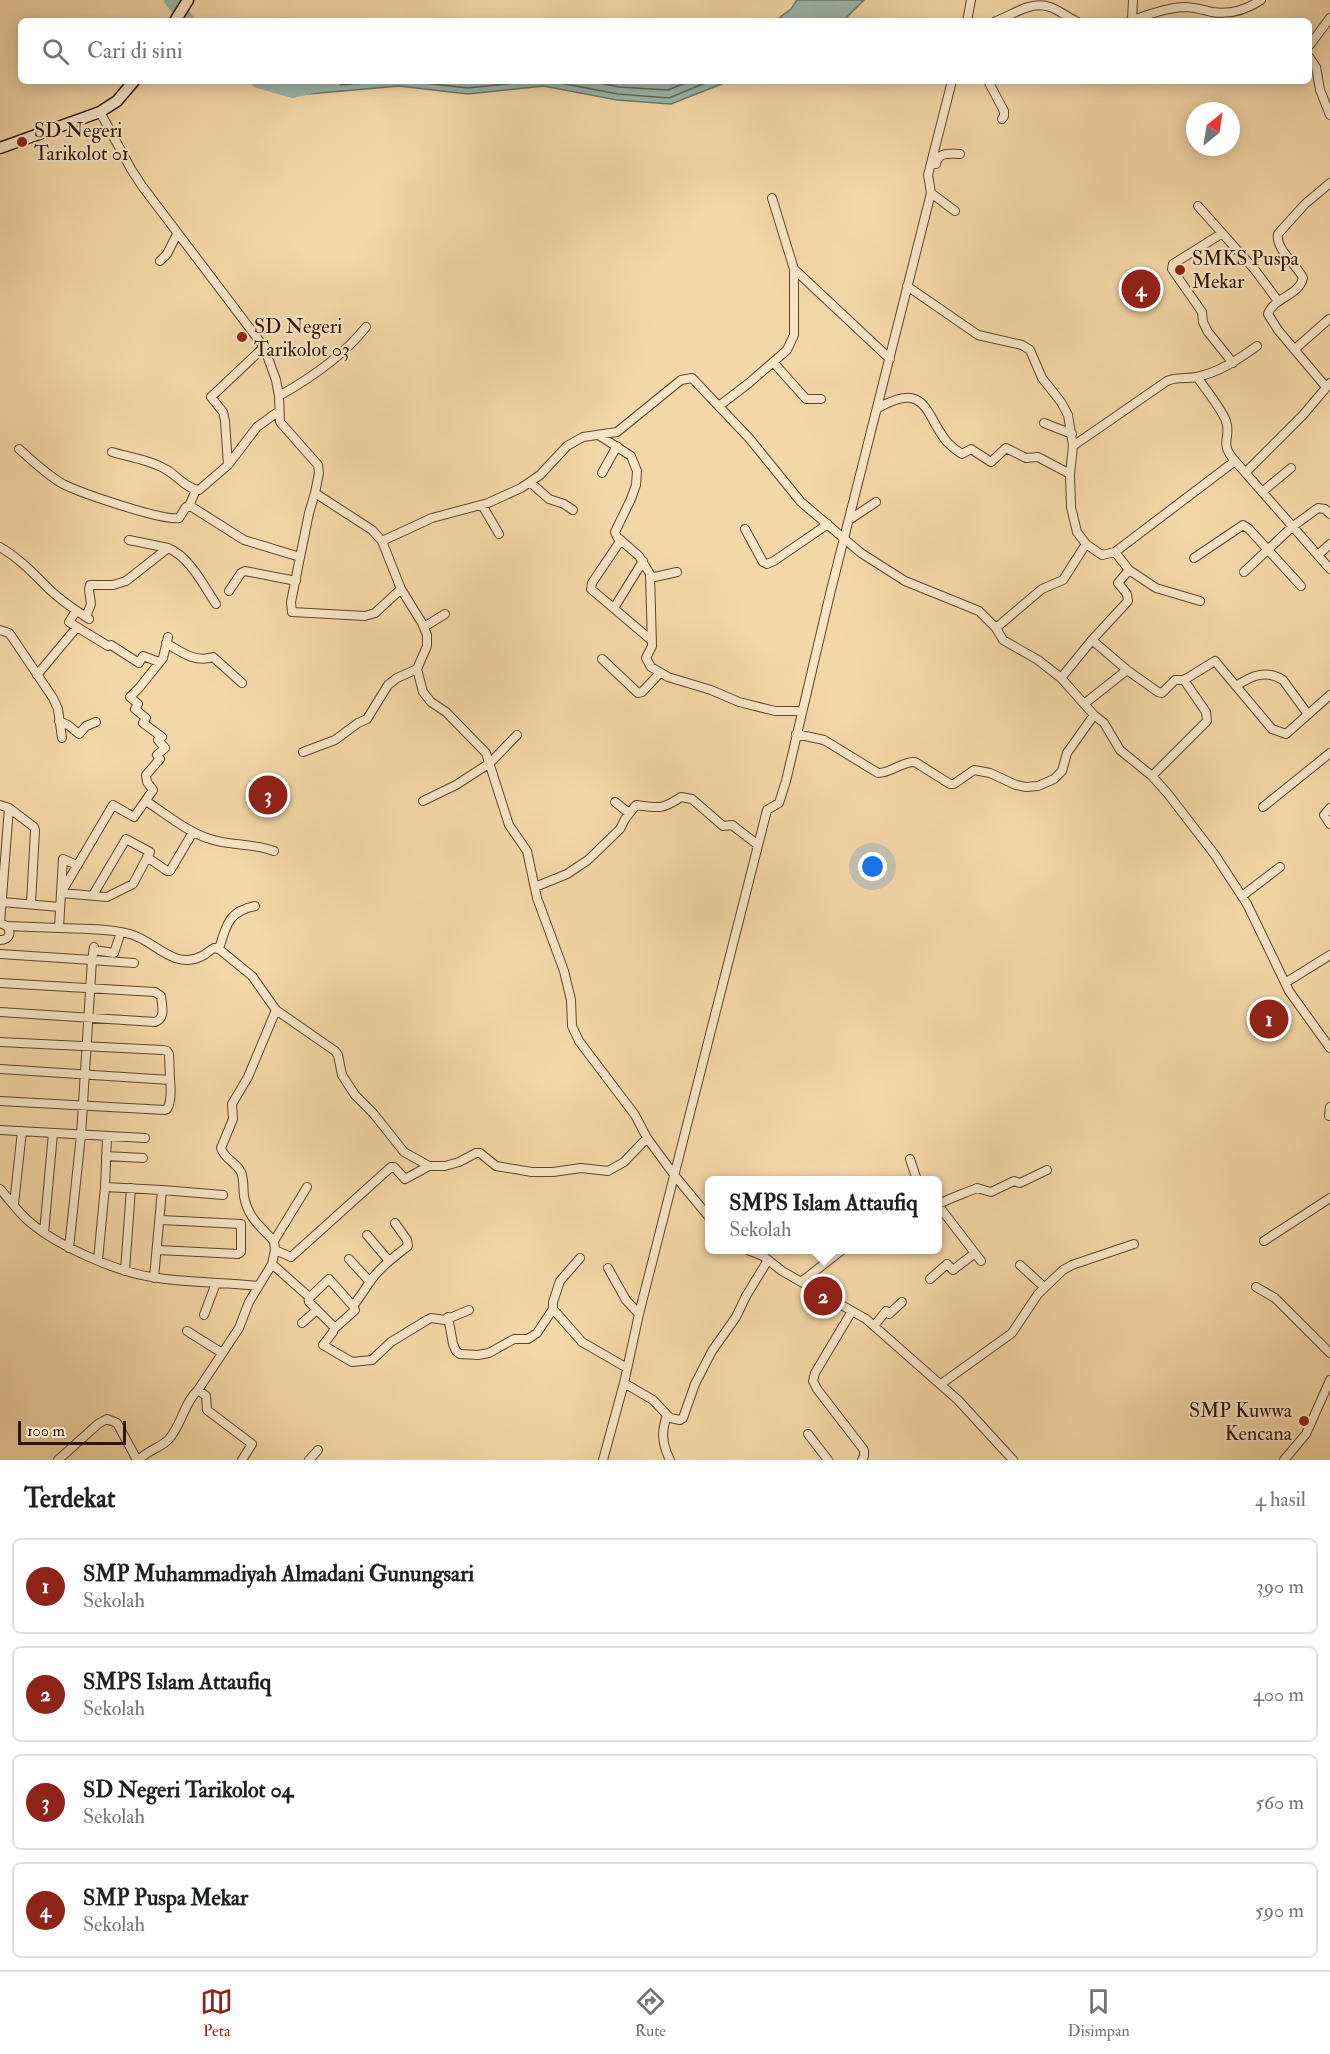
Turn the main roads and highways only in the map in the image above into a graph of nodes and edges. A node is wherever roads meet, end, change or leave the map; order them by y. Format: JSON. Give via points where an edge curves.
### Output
{"nodes":[{"id":1,"x":188,"y":0,"type":"edge"},
{"id":2,"x":177,"y":18,"type":"edge"},
{"id":3,"x":131,"y":84,"type":"edge"},
{"id":4,"x":0,"y":148,"type":"edge"}],
"edges":[{"from":1,"to":2,"type":"main road"},
{"from":3,"to":4,"type":"main road","via":[[117,101],[100,112]]}]}
